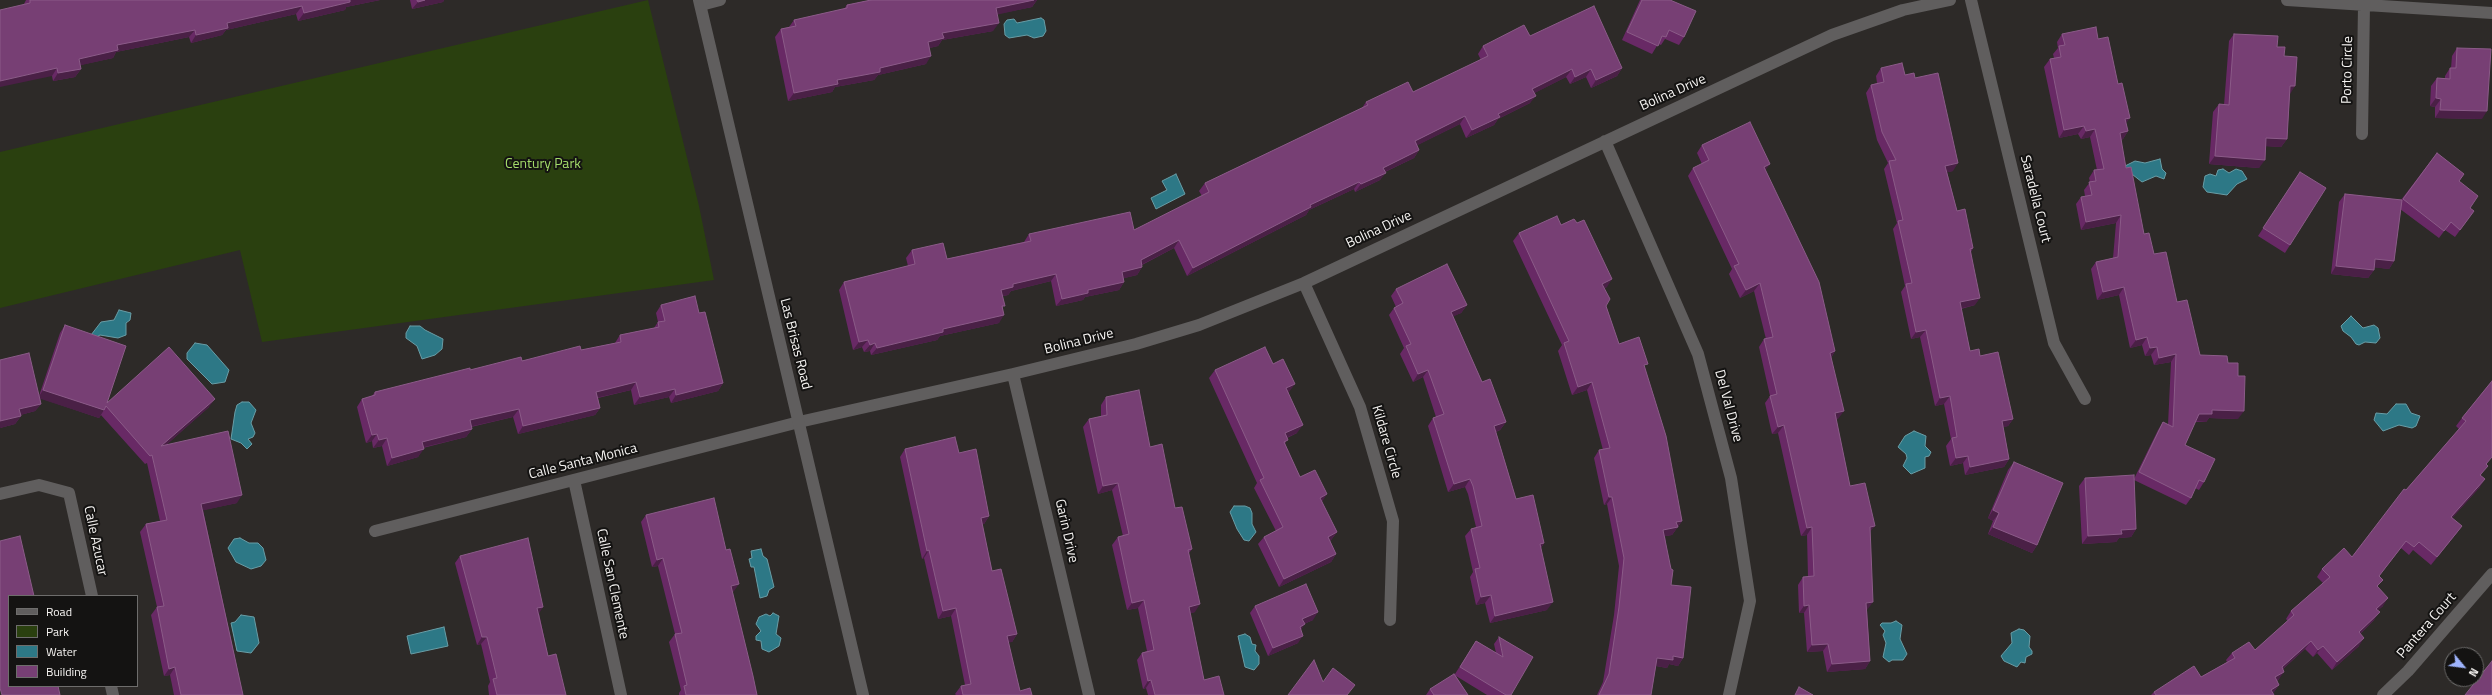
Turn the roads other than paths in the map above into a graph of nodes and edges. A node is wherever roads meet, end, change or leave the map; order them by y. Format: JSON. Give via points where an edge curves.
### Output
{"nodes":[{"id":1,"x":720,"y":0,"type":"edge"},
{"id":2,"x":1950,"y":0,"type":"edge"},
{"id":3,"x":1971,"y":0,"type":"edge"},
{"id":4,"x":2287,"y":0,"type":"edge"},
{"id":5,"x":700,"y":2,"type":"edge"},
{"id":6,"x":2364,"y":6,"type":"junction"},
{"id":7,"x":2492,"y":13,"type":"edge"},
{"id":8,"x":2362,"y":134,"type":"dead end"},
{"id":9,"x":1605,"y":141,"type":"junction"},
{"id":10,"x":1304,"y":283,"type":"junction"},
{"id":11,"x":1013,"y":374,"type":"junction"},
{"id":12,"x":2085,"y":399,"type":"dead end"},
{"id":13,"x":799,"y":422,"type":"junction"},
{"id":14,"x":574,"y":480,"type":"junction"},
{"id":15,"x":0,"y":494,"type":"edge"},
{"id":16,"x":375,"y":531,"type":"dead end"},
{"id":17,"x":2492,"y":574,"type":"edge"},
{"id":18,"x":92,"y":595,"type":"edge"},
{"id":19,"x":1390,"y":620,"type":"dead end"},
{"id":20,"x":621,"y":695,"type":"edge"},
{"id":21,"x":863,"y":695,"type":"edge"},
{"id":22,"x":1089,"y":695,"type":"edge"},
{"id":23,"x":1730,"y":695,"type":"edge"},
{"id":24,"x":2383,"y":695,"type":"edge"}],
"edges":[{"from":1,"to":5,"type":"street"},
{"from":2,"to":9,"type":"street","name":"Bolina Drive","via":[[1903,10],[1832,36]]},
{"from":3,"to":12,"type":"street","name":"Saradella Court","via":[[2054,343]]},
{"from":4,"to":6,"type":"street"},
{"from":5,"to":13,"type":"street","name":"Las Brisas Road"},
{"from":6,"to":7,"type":"street"},
{"from":6,"to":8,"type":"street","name":"Porto Circle"},
{"from":9,"to":10,"type":"street","name":"Bolina Drive"},
{"from":9,"to":23,"type":"street","name":"Del Val Drive","via":[[1698,354],[1731,478],[1750,601]]},
{"from":10,"to":11,"type":"street","name":"Bolina Drive","via":[[1199,325],[1136,344]]},
{"from":10,"to":19,"type":"street","name":"Kildare Circle","via":[[1360,407],[1393,521]]},
{"from":11,"to":13,"type":"street","name":"Bolina Drive"},
{"from":11,"to":22,"type":"street","name":"Garin Drive"},
{"from":13,"to":14,"type":"street","name":"Calle Santa Monica"},
{"from":13,"to":21,"type":"street","name":"Las Brisas Road"},
{"from":14,"to":16,"type":"street","name":"Calle Santa Monica"},
{"from":14,"to":20,"type":"street","name":"Calle San Clemente"},
{"from":15,"to":18,"type":"street","name":"Calle Azucar","via":[[39,485],[69,493]]},
{"from":17,"to":24,"type":"street","name":"Pantera Court","via":[[2408,671]]}]}
